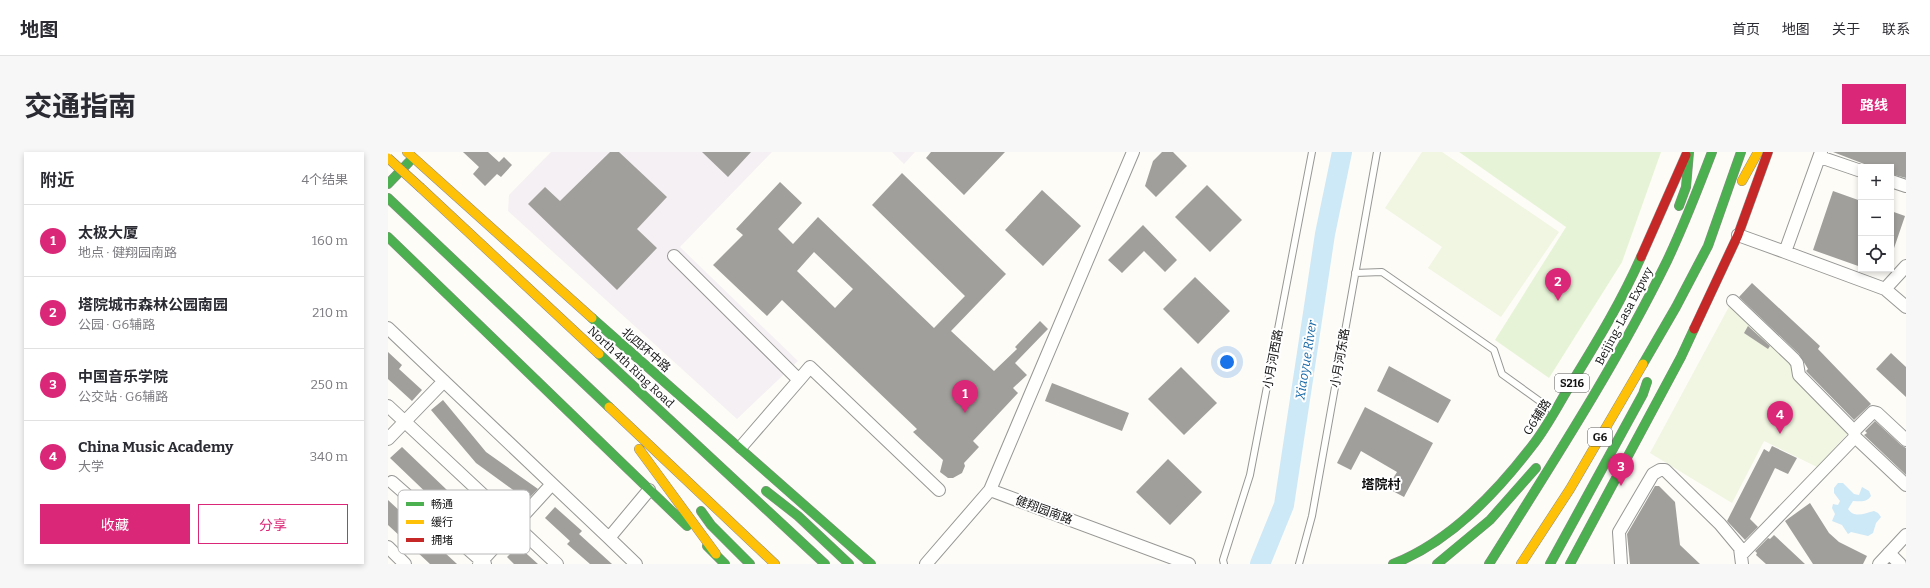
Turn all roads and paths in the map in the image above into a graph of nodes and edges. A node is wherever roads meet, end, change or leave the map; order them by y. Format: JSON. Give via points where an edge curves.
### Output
{"nodes":[{"id":1,"x":1133,"y":152,"type":"edge"},
{"id":2,"x":1312,"y":152,"type":"edge"},
{"id":3,"x":1377,"y":152,"type":"edge"},
{"id":4,"x":1688,"y":152,"type":"edge"},
{"id":5,"x":1712,"y":152,"type":"edge"},
{"id":6,"x":1741,"y":152,"type":"edge"},
{"id":7,"x":1758,"y":152,"type":"edge"},
{"id":8,"x":1768,"y":152,"type":"edge"},
{"id":9,"x":1820,"y":154,"type":"edge"},
{"id":10,"x":410,"y":155,"type":"edge"},
{"id":11,"x":388,"y":158,"type":"edge"},
{"id":12,"x":1858,"y":170,"type":"edge"},
{"id":13,"x":1894,"y":182,"type":"edge"},
{"id":14,"x":388,"y":184,"type":"edge"},
{"id":15,"x":1906,"y":186,"type":"edge"},
{"id":16,"x":388,"y":198,"type":"edge"},
{"id":17,"x":1675,"y":216,"type":"dead end"},
{"id":18,"x":1738,"y":235,"type":"junction"},
{"id":19,"x":388,"y":237,"type":"edge"},
{"id":20,"x":1667,"y":238,"type":"dead end"},
{"id":21,"x":1708,"y":246,"type":"junction"},
{"id":22,"x":1785,"y":252,"type":"junction"},
{"id":23,"x":674,"y":256,"type":"dead end"},
{"id":24,"x":1906,"y":266,"type":"edge"},
{"id":25,"x":1355,"y":273,"type":"junction"},
{"id":26,"x":1885,"y":289,"type":"junction"},
{"id":27,"x":1734,"y":301,"type":"dead end"},
{"id":28,"x":1676,"y":307,"type":"junction"},
{"id":29,"x":1906,"y":307,"type":"edge"},
{"id":30,"x":1637,"y":320,"type":"junction"},
{"id":31,"x":388,"y":328,"type":"edge"},
{"id":32,"x":799,"y":380,"type":"junction"},
{"id":33,"x":444,"y":381,"type":"junction"},
{"id":34,"x":1602,"y":383,"type":"junction"},
{"id":35,"x":604,"y":401,"type":"junction"},
{"id":36,"x":388,"y":406,"type":"edge"},
{"id":37,"x":657,"y":407,"type":"junction"},
{"id":38,"x":1555,"y":412,"type":"junction"},
{"id":39,"x":405,"y":422,"type":"junction"},
{"id":40,"x":1854,"y":434,"type":"junction"},
{"id":41,"x":388,"y":439,"type":"edge"},
{"id":42,"x":1906,"y":440,"type":"edge"},
{"id":43,"x":741,"y":447,"type":"junction"},
{"id":44,"x":662,"y":457,"type":"junction"},
{"id":45,"x":737,"y":469,"type":"dead end"},
{"id":46,"x":392,"y":482,"type":"dead end"},
{"id":47,"x":755,"y":483,"type":"dead end"},
{"id":48,"x":552,"y":484,"type":"junction"},
{"id":49,"x":1906,"y":485,"type":"edge"},
{"id":50,"x":401,"y":490,"type":"edge"},
{"id":51,"x":478,"y":490,"type":"edge"},
{"id":52,"x":649,"y":490,"type":"junction"},
{"id":53,"x":939,"y":490,"type":"dead end"},
{"id":54,"x":990,"y":490,"type":"junction"},
{"id":55,"x":530,"y":508,"type":"edge"},
{"id":56,"x":1906,"y":535,"type":"edge"},
{"id":57,"x":609,"y":538,"type":"junction"},
{"id":58,"x":530,"y":539,"type":"edge"},
{"id":59,"x":388,"y":547,"type":"edge"},
{"id":60,"x":1889,"y":553,"type":"junction"},
{"id":61,"x":472,"y":554,"type":"edge"},
{"id":62,"x":490,"y":554,"type":"edge"},
{"id":63,"x":716,"y":554,"type":"junction"},
{"id":64,"x":1742,"y":559,"type":"edge"},
{"id":65,"x":482,"y":563,"type":"edge"},
{"id":66,"x":1438,"y":563,"type":"edge"},
{"id":67,"x":405,"y":564,"type":"edge"},
{"id":68,"x":557,"y":564,"type":"edge"},
{"id":69,"x":636,"y":564,"type":"edge"},
{"id":70,"x":725,"y":564,"type":"edge"},
{"id":71,"x":750,"y":564,"type":"edge"},
{"id":72,"x":775,"y":564,"type":"edge"},
{"id":73,"x":825,"y":564,"type":"edge"},
{"id":74,"x":849,"y":564,"type":"edge"},
{"id":75,"x":871,"y":564,"type":"edge"},
{"id":76,"x":926,"y":564,"type":"edge"},
{"id":77,"x":1189,"y":564,"type":"edge"},
{"id":78,"x":1224,"y":564,"type":"edge"},
{"id":79,"x":1299,"y":564,"type":"edge"},
{"id":80,"x":1393,"y":564,"type":"edge"},
{"id":81,"x":1489,"y":564,"type":"edge"},
{"id":82,"x":1521,"y":564,"type":"edge"},
{"id":83,"x":1550,"y":564,"type":"edge"},
{"id":84,"x":1570,"y":564,"type":"edge"},
{"id":85,"x":1621,"y":564,"type":"edge"},
{"id":86,"x":1879,"y":564,"type":"edge"},
{"id":87,"x":1900,"y":564,"type":"edge"}],
"edges":[{"from":1,"to":54,"type":"street"},
{"from":2,"to":78,"type":"lane","name":"小月河西路","via":[[1250,475],[1223,560]]},
{"from":3,"to":25,"type":"lane","name":"小月河东路"},
{"from":4,"to":17,"type":"main road","via":[[1686,187]]},
{"from":4,"to":38,"type":"main road","name":"G6辅路","number":"S216","via":[[1633,276]]},
{"from":5,"to":30,"type":"main road","name":"Beijing-Lasa Expwy","number":"G6","via":[[1675,244]]},
{"from":6,"to":21,"type":"main road","number":"G6"},
{"from":7,"to":21,"type":"main road"},
{"from":8,"to":18,"type":"main road"},
{"from":9,"to":12,"type":"street"},
{"from":9,"to":22,"type":"street"},
{"from":10,"to":14,"type":"main road"},
{"from":10,"to":43,"type":"main road","name":"北四环中路","via":[[621,344]]},
{"from":11,"to":37,"type":"main road","name":"North 4th Ring Road","bridge":true},
{"from":13,"to":15,"type":"street"},
{"from":16,"to":35,"type":"main road"},
{"from":18,"to":22,"type":"street"},
{"from":18,"to":84,"type":"main road","via":[[1662,393]]},
{"from":19,"to":52,"type":"main road"},
{"from":20,"to":30,"type":"main road"},
{"from":21,"to":28,"type":"main road","number":"G6"},
{"from":22,"to":26,"type":"street"},
{"from":23,"to":32,"type":"street"},
{"from":24,"to":26,"type":"street"},
{"from":25,"to":38,"type":"lane","via":[[1382,272],[1388,276],[1494,350],[1502,374]]},
{"from":25,"to":79,"type":"lane","name":"小月河东路","via":[[1312,516]]},
{"from":26,"to":29,"type":"street"},
{"from":27,"to":40,"type":"street","via":[[1794,359],[1799,375]]},
{"from":28,"to":82,"type":"main road","number":"G6","via":[[1570,488]]},
{"from":28,"to":83,"type":"main road","via":[[1643,394]]},
{"from":30,"to":34,"type":"main road","name":"Beijing-Lasa Expwy","number":"G6"},
{"from":31,"to":33,"type":"street"},
{"from":32,"to":43,"type":"street"},
{"from":32,"to":53,"type":"street","via":[[810,367]]},
{"from":33,"to":39,"type":"street"},
{"from":33,"to":48,"type":"street"},
{"from":34,"to":66,"type":"main road","via":[[1497,514]]},
{"from":34,"to":81,"type":"main road","name":"Beijing-Lasa Expwy","number":"G6"},
{"from":35,"to":44,"type":"main road"},
{"from":35,"to":63,"type":"main road"},
{"from":36,"to":39,"type":"street"},
{"from":37,"to":45,"type":"main road"},
{"from":37,"to":73,"type":"main road","name":"North 4th Ring Road"},
{"from":38,"to":80,"type":"main road","name":"G6辅路","number":"S216","via":[[1496,489],[1447,534]]},
{"from":39,"to":41,"type":"street"},
{"from":39,"to":51,"type":"street"},
{"from":40,"to":42,"type":"street","via":[[1873,412]]},
{"from":40,"to":49,"type":"street"},
{"from":40,"to":64,"type":"street"},
{"from":43,"to":75,"type":"main road","name":"北四环中路"},
{"from":44,"to":71,"type":"main road","via":[[711,525]]},
{"from":44,"to":72,"type":"main road"},
{"from":46,"to":50,"type":"street"},
{"from":47,"to":74,"type":"main road","via":[[798,516]]},
{"from":48,"to":55,"type":"street"},
{"from":48,"to":57,"type":"street"},
{"from":52,"to":57,"type":"street"},
{"from":52,"to":63,"type":"main road"},
{"from":54,"to":76,"type":"street"},
{"from":54,"to":77,"type":"street","name":"健翔园南路"},
{"from":56,"to":60,"type":"street"},
{"from":57,"to":69,"type":"street"},
{"from":58,"to":68,"type":"street"},
{"from":59,"to":67,"type":"street"},
{"from":60,"to":86,"type":"street"},
{"from":60,"to":87,"type":"street"},
{"from":61,"to":65,"type":"street"},
{"from":62,"to":65,"type":"street"},
{"from":63,"to":70,"type":"main road"},
{"from":64,"to":85,"type":"street","via":[[1740,548],[1720,524],[1665,470],[1660,470],[1653,474],[1618,532]]}]}
